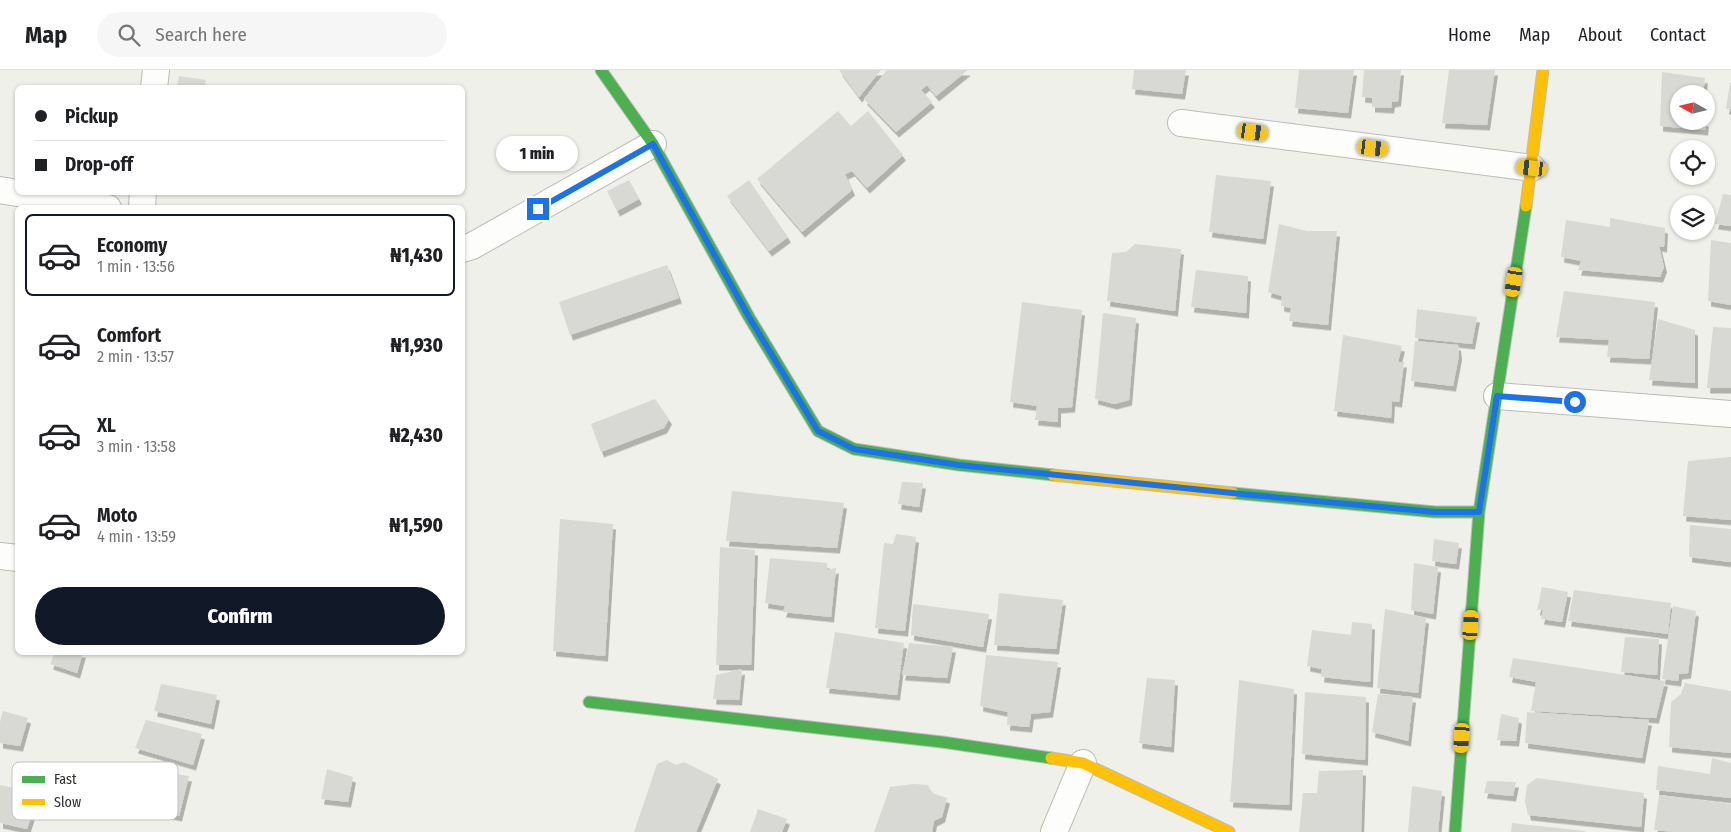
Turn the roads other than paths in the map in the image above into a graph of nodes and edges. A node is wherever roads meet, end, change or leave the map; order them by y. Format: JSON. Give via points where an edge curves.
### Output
{"nodes":[{"id":1,"x":156,"y":70,"type":"edge"},
{"id":2,"x":601,"y":70,"type":"edge"},
{"id":3,"x":1543,"y":70,"type":"edge"},
{"id":4,"x":154,"y":85,"type":"edge"},
{"id":5,"x":1181,"y":123,"type":"dead end"},
{"id":6,"x":653,"y":144,"type":"junction"},
{"id":7,"x":1532,"y":168,"type":"junction"},
{"id":8,"x":0,"y":190,"type":"edge"},
{"id":9,"x":15,"y":192,"type":"edge"},
{"id":10,"x":30,"y":195,"type":"edge"},
{"id":11,"x":90,"y":205,"type":"edge"},
{"id":12,"x":465,"y":248,"type":"edge"},
{"id":13,"x":1497,"y":396,"type":"junction"},
{"id":14,"x":1731,"y":414,"type":"edge"},
{"id":15,"x":1479,"y":512,"type":"junction"},
{"id":16,"x":0,"y":556,"type":"edge"},
{"id":17,"x":15,"y":558,"type":"edge"},
{"id":18,"x":590,"y":702,"type":"dead end"},
{"id":19,"x":1083,"y":763,"type":"junction"},
{"id":20,"x":1054,"y":832,"type":"edge"},
{"id":21,"x":1229,"y":832,"type":"edge"},
{"id":22,"x":1455,"y":832,"type":"edge"}],
"edges":[{"from":1,"to":4,"type":"street"},
{"from":2,"to":6,"type":"street"},
{"from":3,"to":7,"type":"street"},
{"from":5,"to":7,"type":"street"},
{"from":6,"to":12,"type":"street"},
{"from":6,"to":15,"type":"street","via":[[749,317],[818,431],[854,449],[959,465],[1252,495],[1435,512]]},
{"from":7,"to":13,"type":"street"},
{"from":8,"to":9,"type":"street"},
{"from":10,"to":11,"type":"street"},
{"from":13,"to":14,"type":"street"},
{"from":13,"to":15,"type":"street"},
{"from":15,"to":22,"type":"street"},
{"from":16,"to":17,"type":"street"},
{"from":18,"to":19,"type":"street","via":[[942,742]]},
{"from":19,"to":20,"type":"street"},
{"from":19,"to":21,"type":"street"}]}
